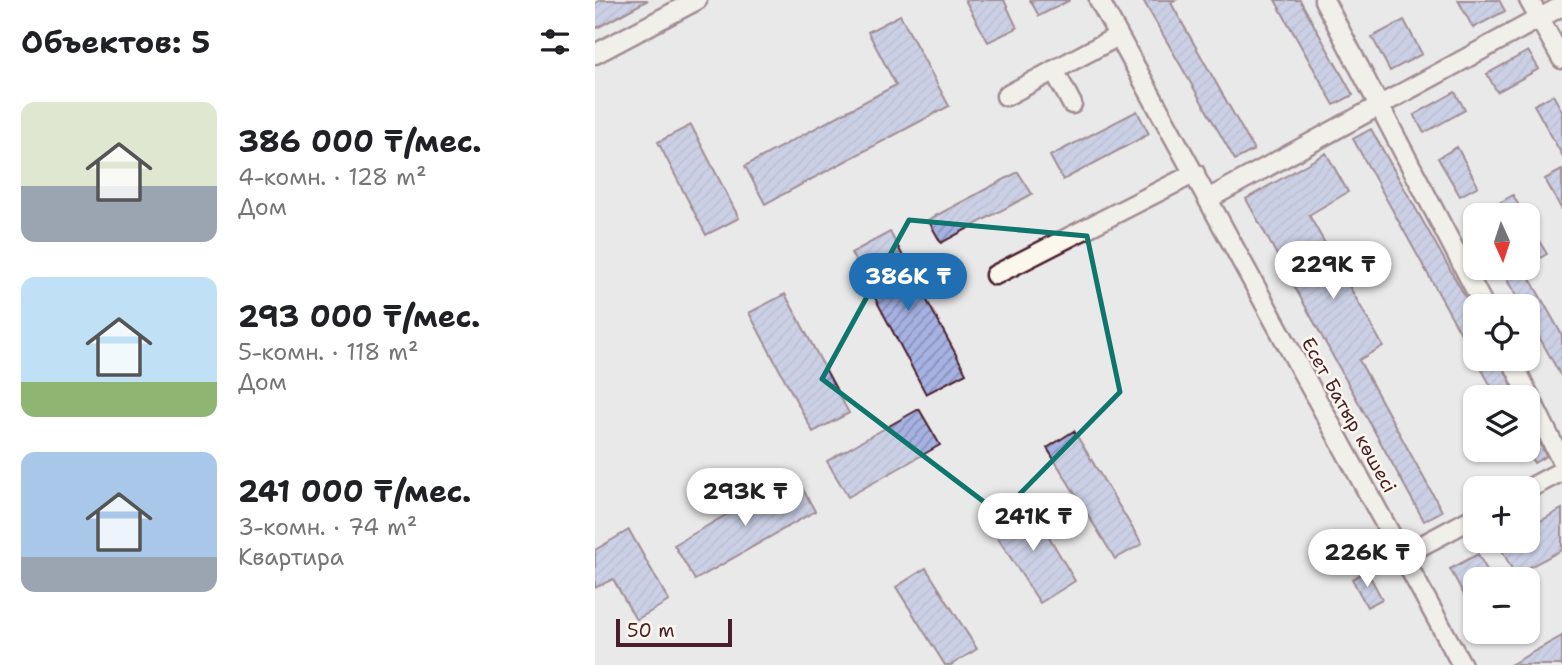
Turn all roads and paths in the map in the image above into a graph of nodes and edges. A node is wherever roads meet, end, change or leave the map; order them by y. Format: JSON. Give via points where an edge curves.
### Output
{"nodes":[{"id":1,"x":698,"y":0,"type":"edge"},
{"id":2,"x":1099,"y":0,"type":"edge"},
{"id":3,"x":1324,"y":0,"type":"edge"},
{"id":4,"x":1529,"y":0,"type":"edge"},
{"id":5,"x":1562,"y":6,"type":"edge"},
{"id":6,"x":1539,"y":19,"type":"junction"},
{"id":7,"x":1118,"y":36,"type":"junction"},
{"id":8,"x":595,"y":54,"type":"edge"},
{"id":9,"x":1562,"y":59,"type":"edge"},
{"id":10,"x":1054,"y":70,"type":"junction"},
{"id":11,"x":1006,"y":96,"type":"dead end"},
{"id":12,"x":1072,"y":104,"type":"dead end"},
{"id":13,"x":1381,"y":105,"type":"junction"},
{"id":14,"x":1195,"y":173,"type":"junction"},
{"id":15,"x":1208,"y":199,"type":"junction"},
{"id":16,"x":995,"y":275,"type":"dead end"},
{"id":17,"x":1478,"y":294,"type":"edge"},
{"id":18,"x":1517,"y":371,"type":"edge"},
{"id":19,"x":1562,"y":462,"type":"edge"},
{"id":20,"x":1562,"y":471,"type":"edge"},
{"id":21,"x":1540,"y":483,"type":"edge"},
{"id":22,"x":1463,"y":523,"type":"edge"},
{"id":23,"x":1402,"y":556,"type":"junction"},
{"id":24,"x":1462,"y":665,"type":"edge"}],
"edges":[{"from":1,"to":8,"type":"street"},
{"from":2,"to":7,"type":"street","name":"Есет Батыр көшесі"},
{"from":3,"to":13,"type":"street"},
{"from":4,"to":6,"type":"street"},
{"from":5,"to":6,"type":"street"},
{"from":6,"to":9,"type":"street"},
{"from":6,"to":13,"type":"street"},
{"from":7,"to":10,"type":"street"},
{"from":7,"to":14,"type":"street","name":"Есет Батыр көшесі"},
{"from":10,"to":11,"type":"street"},
{"from":10,"to":12,"type":"street"},
{"from":13,"to":15,"type":"street"},
{"from":13,"to":17,"type":"street"},
{"from":14,"to":15,"type":"street","name":"Есет Батыр көшесі"},
{"from":14,"to":16,"type":"street"},
{"from":15,"to":23,"type":"street","name":"Есет Батыр көшесі"},
{"from":18,"to":19,"type":"street"},
{"from":20,"to":21,"type":"street"},
{"from":22,"to":23,"type":"street"},
{"from":23,"to":24,"type":"street","name":"Есет Батыр көшесі"}]}
